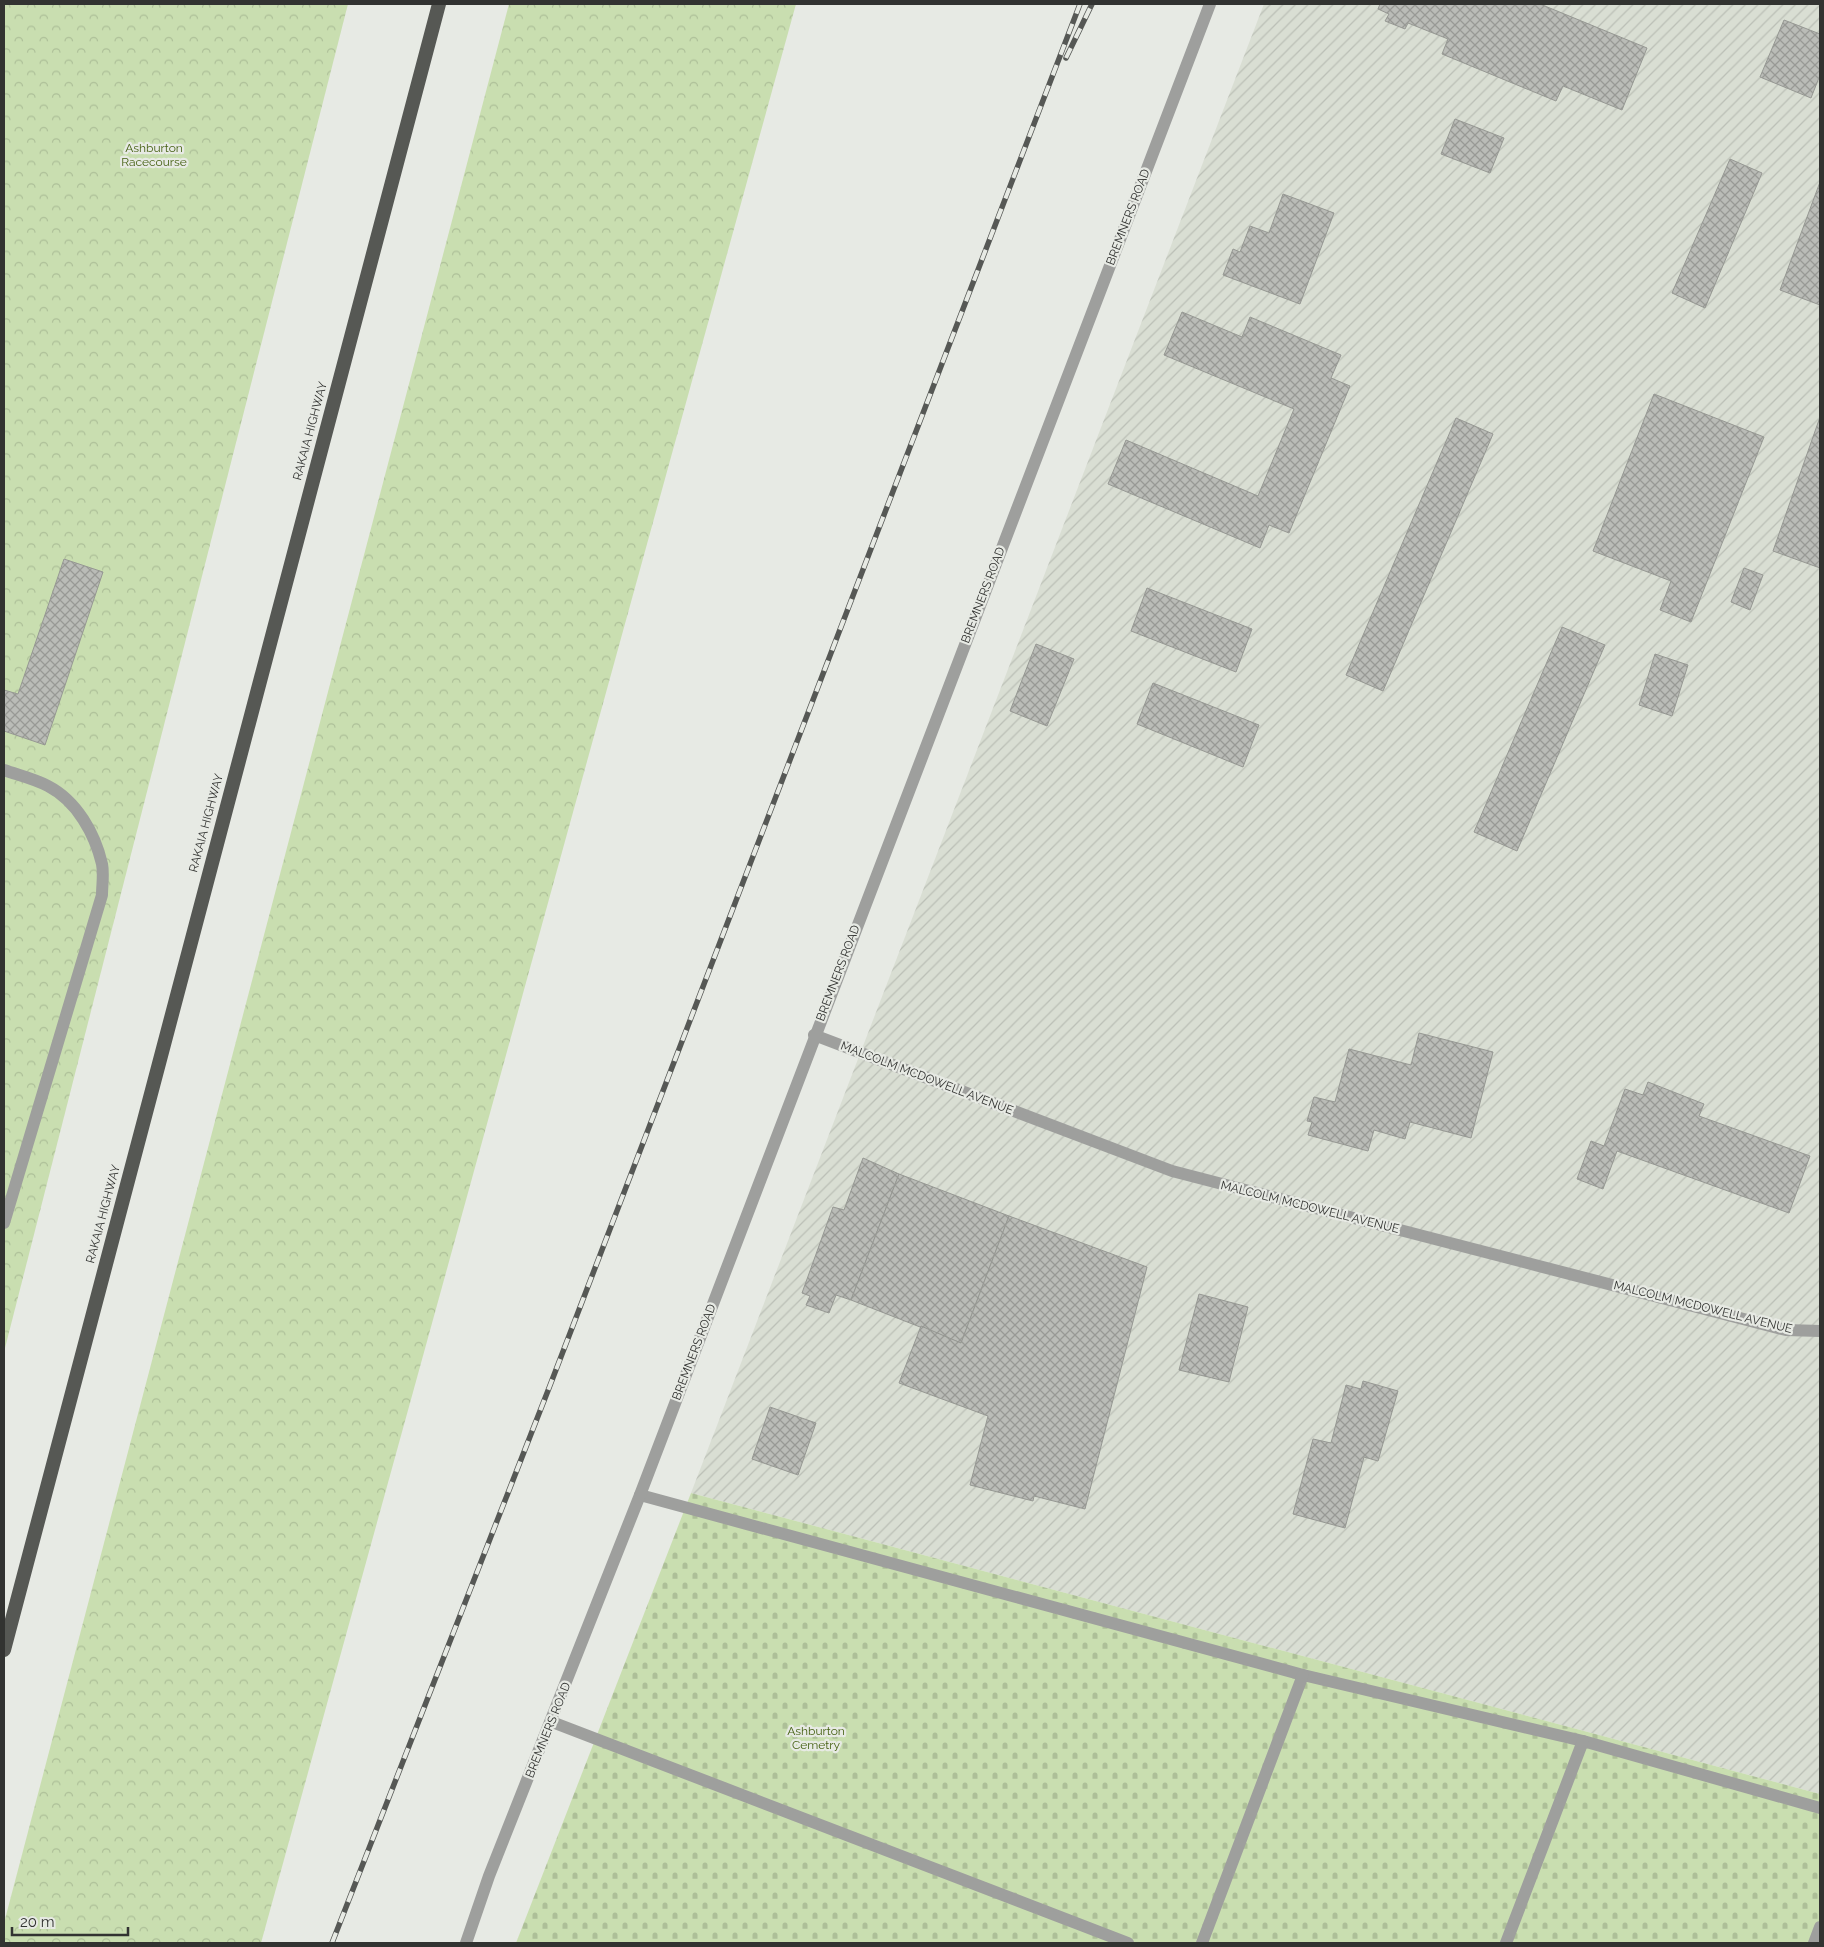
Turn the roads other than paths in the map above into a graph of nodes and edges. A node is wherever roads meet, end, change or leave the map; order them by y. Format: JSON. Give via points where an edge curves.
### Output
{"nodes":[{"id":1,"x":439,"y":4,"type":"edge"},
{"id":2,"x":1210,"y":4,"type":"edge"},
{"id":3,"x":4,"y":770,"type":"edge"},
{"id":4,"x":814,"y":1034,"type":"junction"},
{"id":5,"x":4,"y":1223,"type":"edge"},
{"id":6,"x":1820,"y":1331,"type":"edge"},
{"id":7,"x":640,"y":1495,"type":"junction"},
{"id":8,"x":4,"y":1650,"type":"edge"},
{"id":9,"x":1303,"y":1675,"type":"junction"},
{"id":10,"x":552,"y":1722,"type":"junction"},
{"id":11,"x":1582,"y":1741,"type":"junction"},
{"id":12,"x":1820,"y":1808,"type":"edge"},
{"id":13,"x":1820,"y":1926,"type":"edge"},
{"id":14,"x":466,"y":1943,"type":"edge"},
{"id":15,"x":1128,"y":1943,"type":"edge"},
{"id":16,"x":1202,"y":1943,"type":"edge"},
{"id":17,"x":1506,"y":1943,"type":"edge"},
{"id":18,"x":1814,"y":1943,"type":"edge"}],
"edges":[{"from":1,"to":8,"type":"highway","name":"RAKAIA HIGHWAY"},
{"from":2,"to":4,"type":"street","name":"BREMNERS ROAD"},
{"from":3,"to":5,"type":"street","via":[[48,786],[81,815],[94,838],[102,866],[102,895]]},
{"from":4,"to":6,"type":"street","name":"MALCOLM MCDOWELL AVENUE","via":[[1172,1171],[1786,1330]]},
{"from":4,"to":7,"type":"street","name":"BREMNERS ROAD"},
{"from":7,"to":9,"type":"street"},
{"from":7,"to":10,"type":"street","name":"BREMNERS ROAD"},
{"from":9,"to":11,"type":"street"},
{"from":9,"to":16,"type":"street"},
{"from":10,"to":14,"type":"street","name":"BREMNERS ROAD","via":[[489,1876]]},
{"from":10,"to":15,"type":"street"},
{"from":11,"to":12,"type":"street"},
{"from":11,"to":17,"type":"street"},
{"from":13,"to":18,"type":"street"}]}
